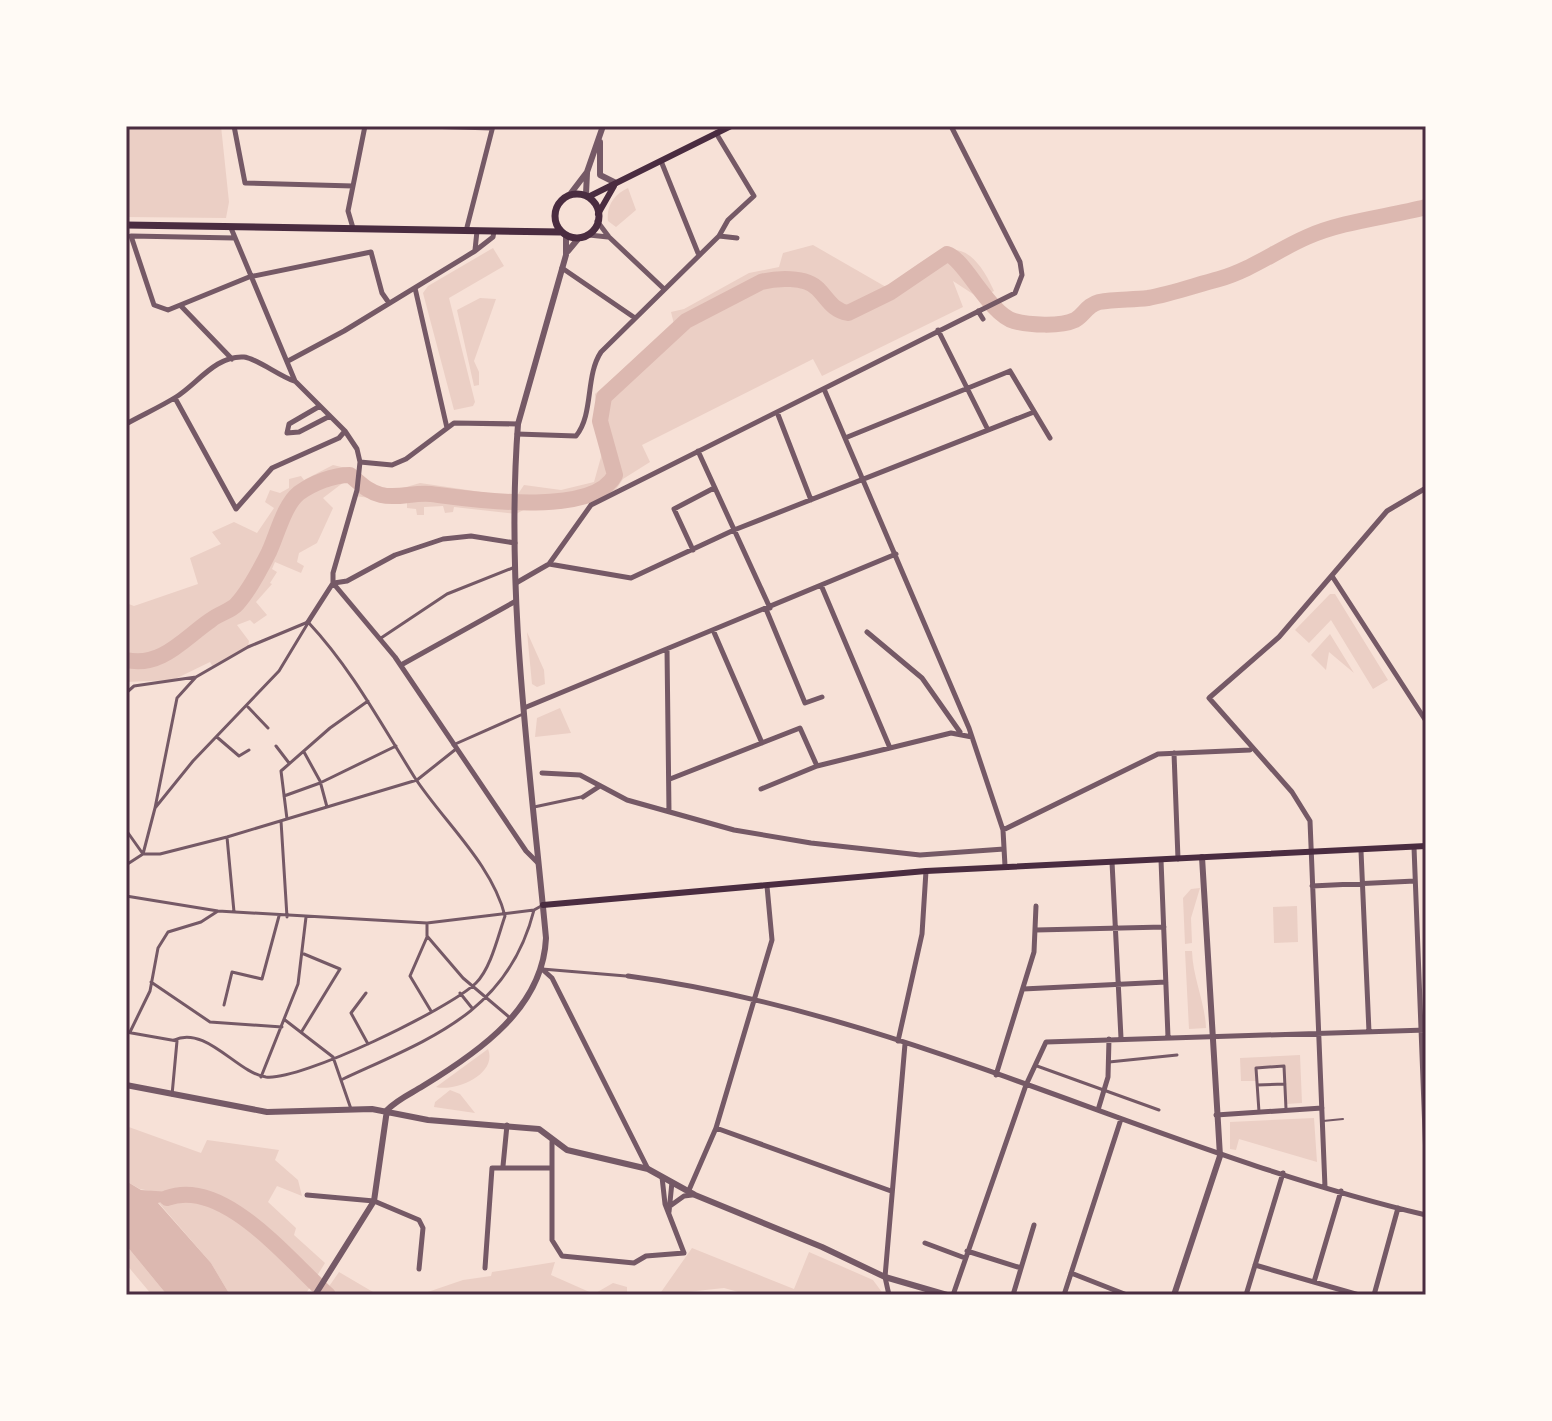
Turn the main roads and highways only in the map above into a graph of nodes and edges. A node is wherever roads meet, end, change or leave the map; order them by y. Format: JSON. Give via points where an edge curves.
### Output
{"nodes":[{"id":1,"x":731,"y":126,"type":"edge"},
{"id":2,"x":617,"y":184,"type":"junction"},
{"id":3,"x":588,"y":195,"type":"junction"},
{"id":4,"x":598,"y":217,"type":"junction"},
{"id":5,"x":556,"y":218,"type":"junction"},
{"id":6,"x":126,"y":225,"type":"edge"},
{"id":7,"x":538,"y":231,"type":"junction"},
{"id":8,"x":563,"y":234,"type":"junction"},
{"id":9,"x":1426,"y":846,"type":"edge"},
{"id":10,"x":543,"y":905,"type":"road end"}],
"edges":[{"from":1,"to":2,"type":"main road"},
{"from":2,"to":3,"type":"main road"},
{"from":2,"to":4,"type":"main road"},
{"from":3,"to":4,"type":"main road"},
{"from":3,"to":5,"type":"main road","via":[[571,193],[559,204]]},
{"from":4,"to":8,"type":"main road","via":[[589,235],[578,239]]},
{"from":5,"to":7,"type":"main road"},
{"from":5,"to":8,"type":"main road"},
{"from":6,"to":7,"type":"main road"},
{"from":7,"to":8,"type":"main road"},
{"from":9,"to":10,"type":"main road","via":[[926,871]]}]}
